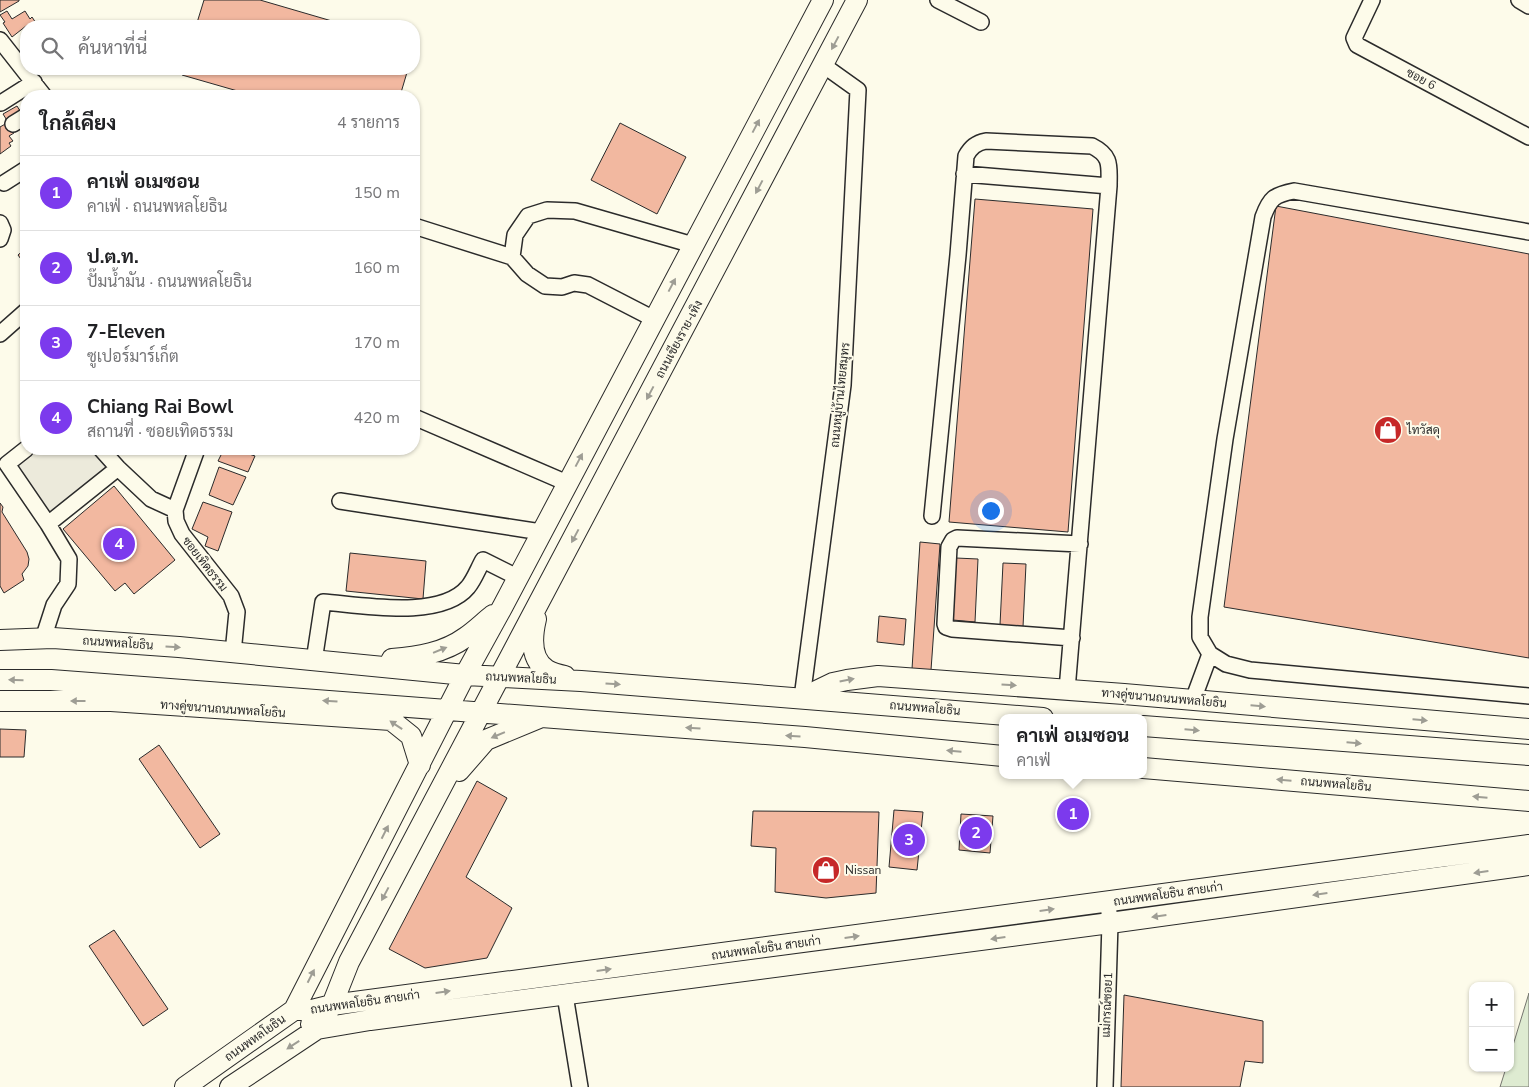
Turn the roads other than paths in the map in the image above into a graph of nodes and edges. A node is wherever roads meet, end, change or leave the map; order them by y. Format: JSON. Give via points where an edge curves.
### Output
{"nodes":[{"id":1,"x":823,"y":0,"type":"edge"},
{"id":2,"x":857,"y":0,"type":"edge"},
{"id":3,"x":938,"y":0,"type":"edge"},
{"id":4,"x":1372,"y":0,"type":"edge"},
{"id":5,"x":1519,"y":0,"type":"edge"},
{"id":6,"x":1529,"y":6,"type":"edge"},
{"id":7,"x":981,"y":22,"type":"dead end"},
{"id":8,"x":0,"y":40,"type":"edge"},
{"id":9,"x":20,"y":65,"type":"edge"},
{"id":10,"x":823,"y":65,"type":"junction"},
{"id":11,"x":28,"y":75,"type":"edge"},
{"id":12,"x":34,"y":82,"type":"junction"},
{"id":13,"x":22,"y":90,"type":"edge"},
{"id":14,"x":40,"y":90,"type":"edge"},
{"id":15,"x":20,"y":91,"type":"edge"},
{"id":16,"x":1,"y":104,"type":"dead end"},
{"id":17,"x":20,"y":120,"type":"edge"},
{"id":18,"x":13,"y":124,"type":"dead end"},
{"id":19,"x":1529,"y":136,"type":"edge"},
{"id":20,"x":20,"y":173,"type":"edge"},
{"id":21,"x":964,"y":174,"type":"junction"},
{"id":22,"x":4,"y":183,"type":"dead end"},
{"id":23,"x":1109,"y":186,"type":"junction"},
{"id":24,"x":0,"y":223,"type":"edge"},
{"id":25,"x":420,"y":228,"type":"edge"},
{"id":26,"x":1529,"y":232,"type":"edge"},
{"id":27,"x":0,"y":239,"type":"edge"},
{"id":28,"x":693,"y":245,"type":"junction"},
{"id":29,"x":512,"y":256,"type":"junction"},
{"id":30,"x":20,"y":316,"type":"edge"},
{"id":31,"x":654,"y":319,"type":"junction"},
{"id":32,"x":0,"y":334,"type":"edge"},
{"id":33,"x":420,"y":420,"type":"edge"},
{"id":34,"x":20,"y":454,"type":"edge"},
{"id":35,"x":106,"y":455,"type":"edge"},
{"id":36,"x":195,"y":455,"type":"edge"},
{"id":37,"x":118,"y":468,"type":"junction"},
{"id":38,"x":567,"y":483,"type":"junction"},
{"id":39,"x":340,"y":501,"type":"dead end"},
{"id":40,"x":175,"y":510,"type":"junction"},
{"id":41,"x":932,"y":516,"type":"dead end"},
{"id":42,"x":48,"y":524,"type":"junction"},
{"id":43,"x":541,"y":532,"type":"junction"},
{"id":44,"x":1080,"y":544,"type":"junction"},
{"id":45,"x":517,"y":577,"type":"junction"},
{"id":46,"x":540,"y":602,"type":"junction"},
{"id":47,"x":503,"y":606,"type":"junction"},
{"id":48,"x":1072,"y":638,"type":"junction"},
{"id":49,"x":43,"y":639,"type":"junction"},
{"id":50,"x":0,"y":640,"type":"edge"},
{"id":51,"x":233,"y":653,"type":"junction"},
{"id":52,"x":1210,"y":654,"type":"junction"},
{"id":53,"x":314,"y":660,"type":"junction"},
{"id":54,"x":340,"y":663,"type":"junction"},
{"id":55,"x":465,"y":675,"type":"junction"},
{"id":56,"x":500,"y":677,"type":"junction"},
{"id":57,"x":0,"y":680,"type":"edge"},
{"id":58,"x":581,"y":681,"type":"junction"},
{"id":59,"x":166,"y":689,"type":"junction"},
{"id":60,"x":1067,"y":690,"type":"junction"},
{"id":61,"x":1529,"y":696,"type":"edge"},
{"id":62,"x":802,"y":698,"type":"junction"},
{"id":63,"x":1193,"y":700,"type":"junction"},
{"id":64,"x":0,"y":701,"type":"edge"},
{"id":65,"x":110,"y":701,"type":"junction"},
{"id":66,"x":448,"y":709,"type":"junction"},
{"id":67,"x":481,"y":711,"type":"junction"},
{"id":68,"x":999,"y":714,"type":"edge"},
{"id":69,"x":543,"y":716,"type":"junction"},
{"id":70,"x":1147,"y":726,"type":"edge"},
{"id":71,"x":1522,"y":728,"type":"edge"},
{"id":72,"x":1421,"y":748,"type":"junction"},
{"id":73,"x":1529,"y":755,"type":"edge"},
{"id":74,"x":999,"y":756,"type":"edge"},
{"id":75,"x":420,"y":765,"type":"junction"},
{"id":76,"x":1147,"y":768,"type":"edge"},
{"id":77,"x":436,"y":796,"type":"junction"},
{"id":78,"x":1529,"y":801,"type":"edge"},
{"id":79,"x":1529,"y":846,"type":"edge"},
{"id":80,"x":1529,"y":865,"type":"edge"},
{"id":81,"x":1108,"y":902,"type":"junction"},
{"id":82,"x":1110,"y":923,"type":"junction"},
{"id":83,"x":349,"y":962,"type":"junction"},
{"id":84,"x":565,"y":995,"type":"junction"},
{"id":85,"x":377,"y":1000,"type":"junction"},
{"id":86,"x":332,"y":1006,"type":"junction"},
{"id":87,"x":294,"y":1010,"type":"junction"},
{"id":88,"x":317,"y":1029,"type":"junction"},
{"id":89,"x":185,"y":1087,"type":"edge"},
{"id":90,"x":230,"y":1087,"type":"edge"},
{"id":91,"x":580,"y":1087,"type":"edge"},
{"id":92,"x":1105,"y":1087,"type":"edge"}],
"edges":[{"from":28,"to":1,"type":"main road","name":"ถนนพหลโยธิน","one_way":true},
{"from":2,"to":10,"type":"main road","name":"ถนนเชียงราย-เทิง","one_way":true},
{"from":3,"to":7,"type":"street"},
{"from":4,"to":19,"type":"street","name":"ซอย 6","via":[[1354,38],[1357,45]]},
{"from":5,"to":6,"type":"street"},
{"from":8,"to":9,"type":"street"},
{"from":10,"to":46,"type":"main road","name":"ถนนเชียงราย-เทิง","one_way":true},
{"from":10,"to":62,"type":"street","name":"ถนนหมู่บ้านไทยสมุทร","via":[[858,90],[844,385]]},
{"from":11,"to":12,"type":"street"},
{"from":12,"to":13,"type":"street"},
{"from":12,"to":14,"type":"street"},
{"from":15,"to":16,"type":"street"},
{"from":17,"to":18,"type":"street"},
{"from":20,"to":22,"type":"street"},
{"from":21,"to":23,"type":"street"},
{"from":21,"to":23,"type":"street","via":[[970,149],[986,141],[1092,146],[1106,156],[1109,163]]},
{"from":21,"to":41,"type":"street"},
{"from":23,"to":44,"type":"street"},
{"from":24,"to":27,"type":"street","via":[[3,230]]},
{"from":25,"to":29,"type":"street"},
{"from":26,"to":52,"type":"street","via":[[1294,191],[1278,194],[1268,204],[1263,217],[1225,439],[1200,617],[1200,637]]},
{"from":28,"to":29,"type":"street","via":[[574,211],[547,210],[528,216],[515,235]]},
{"from":31,"to":28,"type":"main road","name":"ถนนพหลโยธิน","one_way":true},
{"from":29,"to":31,"type":"street","via":[[527,274],[545,286],[588,285]]},
{"from":30,"to":32,"type":"street"},
{"from":38,"to":31,"type":"main road","name":"ถนนพหลโยธิน","one_way":true},
{"from":33,"to":38,"type":"street"},
{"from":34,"to":42,"type":"street","via":[[7,464]]},
{"from":35,"to":37,"type":"street"},
{"from":36,"to":40,"type":"street"},
{"from":37,"to":40,"type":"street","via":[[151,499]]},
{"from":37,"to":42,"type":"street"},
{"from":38,"to":43,"type":"main road","name":"ถนนพหลโยธิน"},
{"from":39,"to":43,"type":"street"},
{"from":40,"to":51,"type":"street","name":"ซอยเทิดธรรม","via":[[182,534],[230,596],[237,612]]},
{"from":42,"to":49,"type":"street","via":[[69,559],[68,584],[54,605]]},
{"from":43,"to":45,"type":"main road","name":"ถนนพหลโยธิน"},
{"from":44,"to":48,"type":"street"},
{"from":44,"to":48,"type":"street","via":[[957,538],[949,547],[946,627]]},
{"from":45,"to":47,"type":"main road","name":"ถนนพหลโยธิน"},
{"from":45,"to":53,"type":"street","via":[[483,560],[468,588],[453,599],[430,607],[323,602]]},
{"from":46,"to":56,"type":"main road","name":"ถนนเชียงราย-เทิง"},
{"from":46,"to":58,"type":"main road","via":[[533,639],[536,660],[547,670]]},
{"from":54,"to":47,"type":"main road","one_way":true,"via":[[410,658],[437,652],[465,638]]},
{"from":47,"to":55,"type":"main road","name":"ถนนพหลโยธิน"},
{"from":48,"to":60,"type":"street"},
{"from":49,"to":50,"type":"main road","name":"ถนนพหลโยธิน"},
{"from":49,"to":51,"type":"main road","name":"ถนนพหลโยธิน","one_way":true},
{"from":51,"to":53,"type":"main road","name":"ถนนพหลโยธิน"},
{"from":52,"to":61,"type":"street","via":[[1226,664],[1250,670]]},
{"from":52,"to":63,"type":"street"},
{"from":53,"to":54,"type":"main road","name":"ถนนพหลโยธิน"},
{"from":54,"to":55,"type":"main road","name":"ถนนพหลโยธิน"},
{"from":55,"to":56,"type":"main road","name":"ถนนพหลโยธิน"},
{"from":55,"to":66,"type":"main road","name":"ถนนพหลโยธิน"},
{"from":56,"to":58,"type":"main road","name":"ถนนพหลโยธิน"},
{"from":56,"to":67,"type":"main road","name":"ถนนเชียงราย-เทิง"},
{"from":59,"to":57,"type":"main road","one_way":true,"via":[[51,680]]},
{"from":58,"to":62,"type":"main road","name":"ถนนพหลโยธิน","one_way":true},
{"from":59,"to":65,"type":"main road"},
{"from":66,"to":59,"type":"main road","one_way":true},
{"from":62,"to":60,"type":"main road","name":"ทางคู่ขนานถนนพหลโยธิน","one_way":true,"via":[[833,683],[878,676]]},
{"from":60,"to":63,"type":"main road","name":"ทางคู่ขนานถนนพหลโยธิน"},
{"from":62,"to":68,"type":"main road","name":"ถนนพหลโยธิน"},
{"from":63,"to":71,"type":"main road","name":"ทางคู่ขนานถนนพหลโยธิน","one_way":true},
{"from":65,"to":64,"type":"main road","name":"ทางคู่ขนานถนนพหลโยธิน","one_way":true},
{"from":75,"to":65,"type":"main road","name":"ทางคู่ขนานถนนพหลโยธิน","one_way":true,"via":[[411,736],[391,720]]},
{"from":66,"to":67,"type":"main road"},
{"from":66,"to":75,"type":"main road","name":"ถนนพหลโยธิน"},
{"from":67,"to":69,"type":"main road"},
{"from":67,"to":77,"type":"main road","name":"ถนนพหลโยธิน"},
{"from":74,"to":69,"type":"main road","one_way":true},
{"from":69,"to":77,"type":"main road","one_way":true,"via":[[486,740]]},
{"from":70,"to":72,"type":"main road","one_way":true},
{"from":71,"to":72,"type":"main road"},
{"from":72,"to":73,"type":"main road"},
{"from":87,"to":75,"type":"main road","name":"ถนนพหลโยธิน","one_way":true},
{"from":78,"to":76,"type":"main road","name":"ถนนพหลโยธิน","one_way":true},
{"from":77,"to":83,"type":"main road","name":"ถนนพหลโยธิน","one_way":true},
{"from":79,"to":81,"type":"main road","name":"ถนนพหลโยธิน สายเก่า"},
{"from":80,"to":82,"type":"main road","name":"ถนนพหลโยธิน สายเก่า","one_way":true},
{"from":81,"to":82,"type":"street","name":"แม่กรณ์ซอย1"},
{"from":85,"to":81,"type":"main road","name":"ถนนพหลโยธิน สายเก่า","one_way":true},
{"from":82,"to":84,"type":"main road","name":"ถนนพหลโยธิน สายเก่า","one_way":true},
{"from":82,"to":92,"type":"street","name":"แม่กรณ์ซอย1"},
{"from":83,"to":85,"type":"main road","via":[[351,992]]},
{"from":83,"to":86,"type":"main road","name":"ถนนพหลโยธิน"},
{"from":84,"to":88,"type":"main road","name":"ถนนพหลโยธิน สายเก่า"},
{"from":84,"to":91,"type":"street"},
{"from":85,"to":86,"type":"main road","name":"ถนนพหลโยธิน สายเก่า"},
{"from":86,"to":87,"type":"main road","name":"ถนนพหลโยธิน สายเก่า"},
{"from":86,"to":88,"type":"main road","name":"ถนนพหลโยธิน"},
{"from":87,"to":88,"type":"main road","name":"ถนนพหลโยธิน สายเก่า"},
{"from":87,"to":89,"type":"main road","name":"ถนนพหลโยธิน"},
{"from":88,"to":90,"type":"main road","name":"ถนนพหลโยธิน","one_way":true}]}
